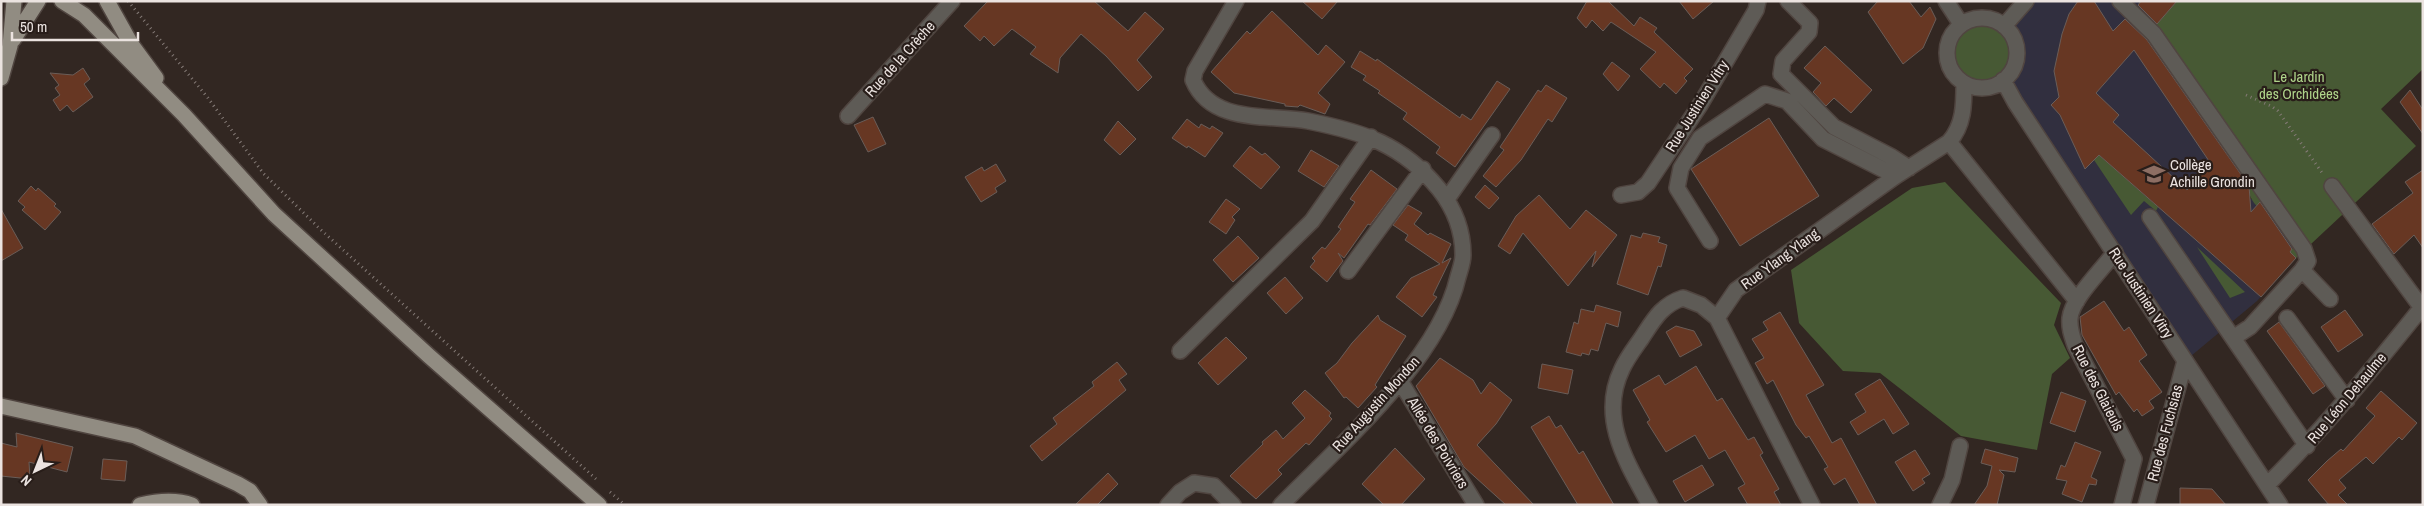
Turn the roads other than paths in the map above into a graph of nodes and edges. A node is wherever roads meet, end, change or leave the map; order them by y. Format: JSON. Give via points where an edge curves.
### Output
{"nodes":[{"id":1,"x":14,"y":1,"type":"edge"},
{"id":2,"x":38,"y":1,"type":"edge"},
{"id":3,"x":62,"y":1,"type":"edge"},
{"id":4,"x":107,"y":1,"type":"edge"},
{"id":5,"x":952,"y":1,"type":"edge"},
{"id":6,"x":1236,"y":1,"type":"edge"},
{"id":7,"x":1758,"y":1,"type":"edge"},
{"id":8,"x":1788,"y":1,"type":"edge"},
{"id":9,"x":1946,"y":1,"type":"edge"},
{"id":10,"x":2026,"y":1,"type":"edge"},
{"id":11,"x":2120,"y":1,"type":"edge"},
{"id":12,"x":1961,"y":24,"type":"junction"},
{"id":13,"x":2004,"y":26,"type":"junction"},
{"id":14,"x":10,"y":46,"type":"junction"},
{"id":15,"x":1,"y":78,"type":"edge"},
{"id":16,"x":2003,"y":80,"type":"junction"},
{"id":17,"x":1964,"y":83,"type":"junction"},
{"id":18,"x":184,"y":115,"type":"junction"},
{"id":19,"x":848,"y":116,"type":"dead end"},
{"id":20,"x":1492,"y":135,"type":"dead end"},
{"id":21,"x":1371,"y":137,"type":"junction"},
{"id":22,"x":1949,"y":142,"type":"junction"},
{"id":23,"x":1909,"y":168,"type":"junction"},
{"id":24,"x":1423,"y":170,"type":"junction"},
{"id":25,"x":1896,"y":176,"type":"junction"},
{"id":26,"x":2332,"y":186,"type":"road end"},
{"id":27,"x":1621,"y":195,"type":"dead end"},
{"id":28,"x":1446,"y":199,"type":"junction"},
{"id":29,"x":2150,"y":217,"type":"dead end"},
{"id":30,"x":1710,"y":240,"type":"dead end"},
{"id":31,"x":2115,"y":252,"type":"junction"},
{"id":32,"x":2302,"y":270,"type":"junction"},
{"id":33,"x":1348,"y":271,"type":"dead end"},
{"id":34,"x":2330,"y":299,"type":"dead end"},
{"id":35,"x":2077,"y":301,"type":"junction"},
{"id":36,"x":2422,"y":307,"type":"edge"},
{"id":37,"x":1717,"y":318,"type":"junction"},
{"id":38,"x":2287,"y":318,"type":"dead end"},
{"id":39,"x":2234,"y":338,"type":"junction"},
{"id":40,"x":1180,"y":351,"type":"dead end"},
{"id":41,"x":2185,"y":361,"type":"junction"},
{"id":42,"x":1400,"y":381,"type":"junction"},
{"id":43,"x":2347,"y":400,"type":"junction"},
{"id":44,"x":1,"y":406,"type":"edge"},
{"id":45,"x":1960,"y":446,"type":"dead end"},
{"id":46,"x":2307,"y":446,"type":"junction"},
{"id":47,"x":2158,"y":457,"type":"junction"},
{"id":48,"x":2134,"y":459,"type":"junction"},
{"id":49,"x":2268,"y":485,"type":"junction"},
{"id":50,"x":186,"y":504,"type":"edge"},
{"id":51,"x":140,"y":505,"type":"edge"},
{"id":52,"x":260,"y":505,"type":"edge"},
{"id":53,"x":599,"y":505,"type":"edge"},
{"id":54,"x":1168,"y":505,"type":"edge"},
{"id":55,"x":1233,"y":505,"type":"edge"},
{"id":56,"x":1281,"y":505,"type":"edge"},
{"id":57,"x":1476,"y":505,"type":"edge"},
{"id":58,"x":1650,"y":505,"type":"edge"},
{"id":59,"x":1812,"y":505,"type":"edge"},
{"id":60,"x":1940,"y":505,"type":"edge"},
{"id":61,"x":2122,"y":505,"type":"edge"},
{"id":62,"x":2146,"y":505,"type":"edge"},
{"id":63,"x":2280,"y":505,"type":"edge"}],
"edges":[{"from":1,"to":14,"type":"main road"},
{"from":2,"to":14,"type":"main road"},
{"from":3,"to":18,"type":"main road","via":[[84,15]]},
{"from":4,"to":18,"type":"main road","via":[[131,44]]},
{"from":5,"to":19,"type":"street","name":"Rue de la Crèche"},
{"from":6,"to":21,"type":"street","name":"Rue Augustin Mondon","via":[[1195,71],[1193,80],[1199,91],[1217,105],[1242,115],[1305,121]]},
{"from":7,"to":27,"type":"street","name":"Rue Justinien Vitry","via":[[1756,10],[1700,105],[1648,183],[1638,192]]},
{"from":8,"to":23,"type":"street","via":[[1810,23],[1809,32],[1783,61],[1781,74],[1834,128]]},
{"from":9,"to":12,"type":"street"},
{"from":10,"to":13,"type":"street"},
{"from":11,"to":32,"type":"street","via":[[2154,34],[2304,249],[2308,261]]},
{"from":12,"to":13,"type":"street","via":[[1982,18]]},
{"from":12,"to":17,"type":"street","via":[[1948,43],[1947,55],[1955,76]]},
{"from":13,"to":16,"type":"street","via":[[2012,34],[2016,57],[2013,68]]},
{"from":14,"to":15,"type":"main road"},
{"from":16,"to":17,"type":"street","via":[[1987,88]]},
{"from":16,"to":31,"type":"street","name":"Rue Justinien Vitry"},
{"from":17,"to":22,"type":"street","name":"Rue Ylang Ylang","via":[[1962,119]]},
{"from":18,"to":53,"type":"main road","via":[[274,214]]},
{"from":20,"to":28,"type":"street"},
{"from":21,"to":24,"type":"street","name":"Rue Augustin Mondon"},
{"from":21,"to":40,"type":"street","via":[[1312,221]]},
{"from":22,"to":23,"type":"street","name":"Rue Ylang Ylang"},
{"from":22,"to":35,"type":"street"},
{"from":23,"to":25,"type":"street","name":"Rue Ylang Ylang"},
{"from":24,"to":28,"type":"street","name":"Rue Augustin Mondon"},
{"from":24,"to":33,"type":"street"},
{"from":25,"to":30,"type":"street","via":[[1823,138],[1787,100],[1765,94],[1700,138],[1681,168],[1677,188]]},
{"from":25,"to":37,"type":"street","name":"Rue Ylang Ylang","via":[[1736,290]]},
{"from":26,"to":36,"type":"street"},
{"from":28,"to":42,"type":"street","name":"Rue Augustin Mondon","via":[[1458,222],[1461,239],[1463,257],[1456,288],[1433,337]]},
{"from":29,"to":39,"type":"street"},
{"from":31,"to":35,"type":"street","name":"Rue des Glaieuls"},
{"from":31,"to":41,"type":"street","name":"Rue Justinien Vitry"},
{"from":32,"to":34,"type":"street"},
{"from":32,"to":39,"type":"street","via":[[2250,327]]},
{"from":35,"to":48,"type":"street","name":"Rue des Glaieuls","via":[[2070,316],[2075,345]]},
{"from":36,"to":43,"type":"street","name":"Rue Léon Dehaulme"},
{"from":37,"to":58,"type":"street","via":[[1692,300],[1683,298],[1669,302],[1621,369],[1614,396],[1616,436],[1623,456]]},
{"from":37,"to":59,"type":"street"},
{"from":38,"to":43,"type":"street"},
{"from":39,"to":46,"type":"street"},
{"from":41,"to":47,"type":"street","name":"Rue des Fuchsias"},
{"from":41,"to":49,"type":"street","name":"Rue Justinien Vitry"},
{"from":42,"to":56,"type":"street","name":"Rue Augustin Mondon"},
{"from":42,"to":57,"type":"street","name":"Allée des Poivriers"},
{"from":43,"to":46,"type":"street","name":"Rue Léon Dehaulme"},
{"from":44,"to":52,"type":"main road","via":[[135,436],[238,484],[250,491]]},
{"from":45,"to":60,"type":"street","via":[[1952,480]]},
{"from":46,"to":49,"type":"street","name":"Rue Léon Dehaulme"},
{"from":47,"to":48,"type":"street"},
{"from":47,"to":62,"type":"street","name":"Rue des Fuchsias"},
{"from":48,"to":61,"type":"street"},
{"from":49,"to":63,"type":"street","name":"Rue Justinien Vitry"},
{"from":50,"to":51,"type":"main road","via":[[156,501]]},
{"from":54,"to":55,"type":"street","via":[[1194,483],[1214,486]]}]}
